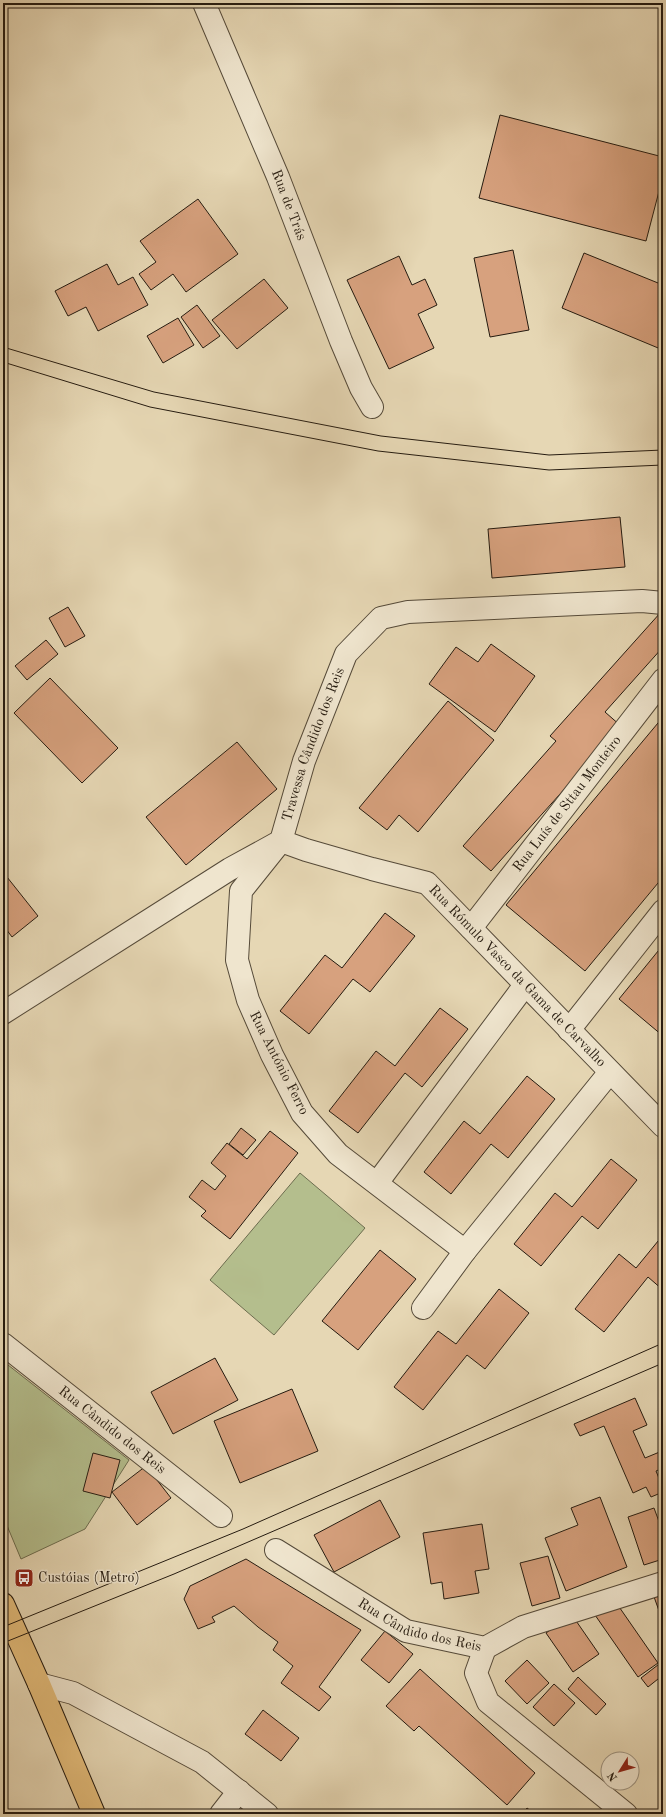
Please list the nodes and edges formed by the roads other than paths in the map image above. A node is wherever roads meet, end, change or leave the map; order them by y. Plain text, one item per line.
1 (204, 3) edge
2 (372, 407) dead end
3 (663, 603) edge
4 (663, 680) edge
5 (281, 841) junction
6 (663, 911) edge
7 (471, 928) junction
8 (526, 985) junction
9 (3, 1013) edge
10 (569, 1030) junction
11 (610, 1072) junction
12 (663, 1126) edge
13 (377, 1183) junction
14 (465, 1251) junction
15 (423, 1308) dead end
16 (3, 1344) edge
17 (221, 1516) dead end
18 (276, 1550) dead end
19 (663, 1583) edge
20 (3, 1604) edge
21 (485, 1648) junction
22 (39, 1684) junction
23 (239, 1791) junction
24 (94, 1814) edge
25 (221, 1814) edge
26 (268, 1814) edge
27 (626, 1814) edge

1 - 2 street, Rua de Trás
3 - 5 street, Travessa Cândido dos Reis
4 - 7 street, Rua Luís de Sttau Monteiro
5 - 7 street, Rua Rómulo Vasco da Gama de Carvalho
5 - 9 street
5 - 13 street, Rua António Ferro
6 - 10 street
7 - 8 street, Rua Rómulo Vasco da Gama de Carvalho
8 - 10 street, Rua Rómulo Vasco da Gama de Carvalho
8 - 13 street
10 - 11 street, Rua Rómulo Vasco da Gama de Carvalho
11 - 12 street, Rua Rómulo Vasco da Gama de Carvalho
11 - 14 street
13 - 14 street, Rua António Ferro
14 - 15 street
16 - 17 street, Rua Cândido dos Reis
18 - 21 street, Rua Cândido dos Reis
19 - 21 street, Rua Cândido dos Reis
20 - 22 main road
21 - 27 street
22 - 23 street
22 - 24 main road
23 - 25 street
23 - 26 street

